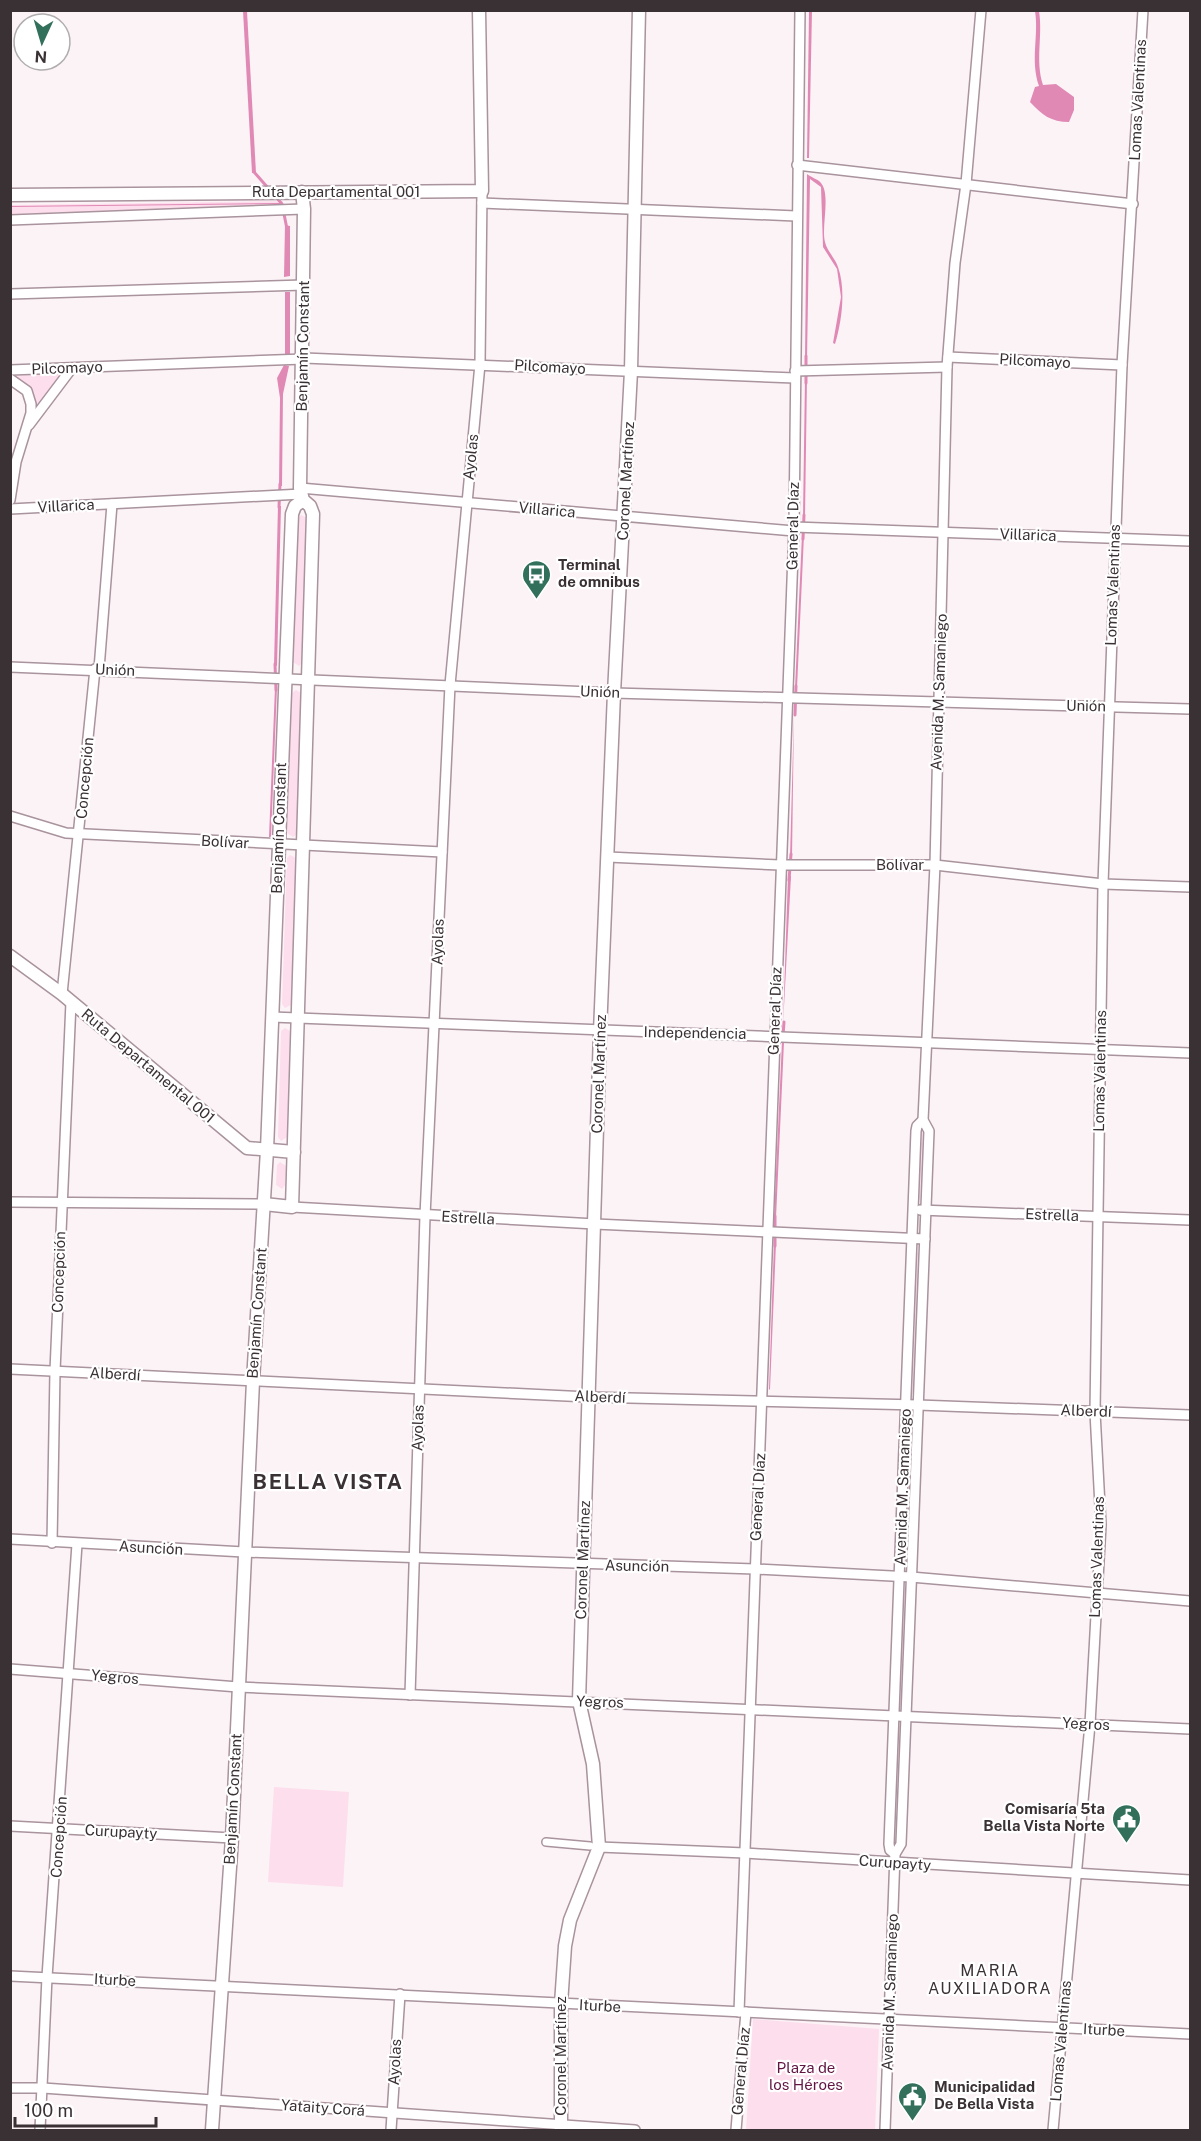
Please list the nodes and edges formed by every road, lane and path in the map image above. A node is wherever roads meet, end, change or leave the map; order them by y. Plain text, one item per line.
1 (479, 10) edge
2 (639, 10) edge
3 (800, 10) edge
4 (981, 10) edge
5 (1143, 10) edge
6 (804, 165) junction
7 (966, 184) junction
8 (302, 192) junction
9 (10, 195) edge
10 (482, 197) junction
11 (1133, 204) junction
12 (304, 209) junction
13 (635, 211) junction
14 (796, 216) junction
15 (10, 220) edge
16 (304, 285) junction
17 (10, 294) edge
18 (948, 357) junction
19 (304, 358) junction
20 (480, 364) junction
21 (1122, 365) junction
22 (72, 368) junction
23 (947, 368) junction
24 (10, 370) edge
25 (631, 371) junction
26 (801, 373) junction
27 (10, 379) edge
28 (26, 429) junction
29 (302, 494) junction
30 (10, 500) edge
31 (467, 502) junction
32 (112, 504) junction
33 (10, 509) edge
34 (624, 516) junction
35 (799, 528) junction
36 (944, 532) junction
37 (1115, 538) junction
38 (1191, 541) edge
39 (10, 667) edge
40 (97, 669) junction
41 (279, 677) junction
42 (308, 679) junction
43 (450, 685) junction
44 (614, 693) junction
45 (793, 698) junction
46 (938, 703) junction
47 (1109, 706) junction
48 (1191, 709) edge
49 (10, 816) edge
50 (80, 834) junction
51 (279, 845) junction
52 (303, 846) junction
53 (442, 852) junction
54 (608, 857) junction
55 (787, 865) junction
56 (935, 865) junction
57 (1103, 884) junction
58 (1191, 887) edge
59 (10, 956) edge
60 (67, 998) junction
61 (272, 1017) junction
62 (298, 1018) junction
63 (435, 1022) junction
64 (600, 1032) junction
65 (780, 1035) junction
66 (927, 1041) junction
67 (1100, 1049) junction
68 (1191, 1053) edge
69 (923, 1120) junction
70 (267, 1150) junction
71 (294, 1152) junction
72 (10, 1202) edge
73 (62, 1203) junction
74 (264, 1204) junction
75 (292, 1207) junction
76 (913, 1210) junction
77 (926, 1211) junction
78 (425, 1216) junction
79 (1098, 1217) junction
80 (1191, 1220) edge
81 (595, 1224) junction
82 (773, 1230) junction
83 (912, 1238) junction
84 (925, 1239) junction
85 (10, 1369) edge
86 (55, 1371) junction
87 (253, 1381) junction
88 (420, 1389) junction
89 (588, 1397) junction
90 (762, 1401) junction
91 (906, 1405) junction
92 (918, 1405) junction
93 (1095, 1412) junction
94 (1191, 1415) edge
95 (10, 1539) edge
96 (52, 1543) junction
97 (77, 1544) junction
98 (244, 1552) junction
99 (414, 1557) junction
100 (583, 1564) junction
101 (755, 1569) junction
102 (899, 1576) junction
103 (911, 1577) junction
104 (1097, 1593) junction
105 (1191, 1601) edge
106 (10, 1670) edge
107 (70, 1673) junction
108 (238, 1687) junction
109 (410, 1695) junction
110 (579, 1701) junction
111 (750, 1708) junction
112 (894, 1715) junction
113 (906, 1715) junction
114 (1090, 1724) junction
115 (1191, 1729) edge
116 (10, 1826) edge
117 (60, 1829) junction
118 (232, 1838) junction
119 (546, 1842) dead end
120 (594, 1847) junction
121 (745, 1853) junction
122 (895, 1858) junction
123 (1076, 1875) junction
124 (1191, 1880) edge
125 (10, 1976) edge
126 (48, 1977) junction
127 (222, 1985) junction
128 (400, 1994) junction
129 (561, 2004) junction
130 (743, 2012) junction
131 (889, 2019) junction
132 (1062, 2028) junction
133 (1191, 2034) edge
134 (10, 2088) edge
135 (44, 2088) junction
136 (212, 2100) junction
137 (392, 2112) junction
138 (561, 2128) edge
139 (40, 2130) edge
140 (212, 2130) edge
141 (391, 2130) edge
142 (635, 2130) edge
143 (736, 2130) edge
144 (885, 2130) edge
145 (1053, 2130) edge

1 - 10 street
2 - 13 street, Coronel Martínez
3 - 6 street, General Díaz
4 - 7 street, Avenida M. Samaniego
5 - 11 street, Lomas Valentinas
6 - 7 street
6 - 14 street, General Díaz
7 - 11 street
7 - 18 street, Avenida M. Samaniego
8 - 9 street, Ruta Departamental 001
8 - 10 street, Ruta Departamental 001
8 - 12 street, Benjamín Constant
10 - 13 street
10 - 20 street, Ayolas
11 - 21 street, Lomas Valentinas
12 - 15 street
12 - 16 street, Benjamín Constant
13 - 14 street
13 - 25 street, Coronel Martínez
14 - 26 street, General Díaz
16 - 17 street
16 - 19 street, Benjamín Constant
18 - 21 street, Pilcomayo
18 - 23 street, Avenida M. Samaniego
19 - 20 street, Pilcomayo
19 - 22 street, Pilcomayo
19 - 29 street, Benjamín Constant
20 - 25 street, Pilcomayo
20 - 31 street, Ayolas
21 - 37 street, Lomas Valentinas
22 - 24 street, Pilcomayo
22 - 28 street
23 - 26 street, Pilcomayo
23 - 36 street, Avenida M. Samaniego
25 - 26 street, Pilcomayo
25 - 34 street, Coronel Martínez
26 - 35 street, General Díaz
27 - 28 street
28 - 30 street
29 - 31 street, Villarica
29 - 32 street, Villarica
29 - 41 street, Benjamín Constant
29 - 42 street, Benjamín Constant
31 - 34 street, Villarica
31 - 43 street, Ayolas
32 - 33 street, Villarica
32 - 40 street, Concepción
34 - 35 street, Villarica
34 - 44 street, Coronel Martínez
35 - 36 street, Villarica
35 - 45 street, General Díaz
36 - 37 street, Villarica
36 - 46 street, Avenida M. Samaniego
37 - 38 street, Villarica
37 - 47 street, Lomas Valentinas
39 - 40 street, Unión
40 - 41 street, Unión
40 - 50 street, Concepción
41 - 42 street, Unión
41 - 51 street, Benjamín Constant
42 - 43 street, Unión
42 - 52 street, Benjamín Constant
43 - 44 street, Unión
43 - 53 street, Ayolas
44 - 45 street, Unión
44 - 54 street, Coronel Martínez
45 - 46 street, Unión
45 - 55 street, General Díaz
46 - 47 street, Unión
46 - 56 street, Avenida M. Samaniego
47 - 48 street, Unión
47 - 57 street, Lomas Valentinas
49 - 50 street, Bolívar
50 - 51 street, Bolívar
50 - 60 street, Concepción
51 - 52 street, Bolívar
51 - 61 street, Benjamín Constant
52 - 53 street, Bolívar
52 - 62 street, Benjamín Constant
53 - 63 street, Ayolas
54 - 55 street, Bolívar
54 - 64 street, Coronel Martínez
55 - 56 street, Bolívar
55 - 65 street, General Díaz
56 - 57 street, Bolívar
56 - 66 street, Avenida M. Samaniego
57 - 58 street, Bolívar
57 - 67 street, Lomas Valentinas
59 - 60 street, Ruta Departamental 001
60 - 70 street, Ruta Departamental 001
60 - 73 street, Concepción
61 - 62 street, Independencia
61 - 70 street, Benjamín Constant
62 - 63 street, Independencia
62 - 71 street, Benjamín Constant
63 - 64 street, Independencia
63 - 78 street, Ayolas
64 - 65 street, Independencia
64 - 81 street, Coronel Martínez
65 - 66 street, Independencia
65 - 82 street, General Díaz
66 - 67 street, Independencia
66 - 69 street, Avenida M. Samaniego
67 - 68 street, Independencia
67 - 79 street, Lomas Valentinas
69 - 76 street, Avenida M. Samaniego
69 - 77 street, Avenida M. Samaniego
70 - 71 street, Ruta Departamental 001
70 - 74 street, Benjamín Constant
71 - 75 street, Benjamín Constant
72 - 73 street, Estrella
73 - 74 street, Estrella
73 - 86 street, Concepción
74 - 75 street, Estrella
74 - 87 street, Benjamín Constant
75 - 78 street, Estrella
76 - 77 street, Estrella
76 - 83 street, Avenida M. Samaniego
77 - 79 street, Estrella
77 - 84 street, Avenida M. Samaniego
78 - 81 street, Estrella
78 - 88 street, Ayolas
79 - 80 street, Estrella
79 - 93 street, Lomas Valentinas
81 - 82 street, Estrella
81 - 89 street, Coronel Martínez
82 - 83 street, Estrella
82 - 90 street, General Díaz
83 - 84 street, Estrella
83 - 91 street, Avenida M. Samaniego
84 - 92 street, Avenida M. Samaniego
85 - 86 street, Alberdí
86 - 87 street, Alberdí
86 - 96 street, Concepción
87 - 88 street, Alberdí
87 - 98 street, Benjamín Constant
88 - 89 street, Alberdí
88 - 99 street, Ayolas
89 - 90 street, Alberdí
89 - 100 street, Coronel Martínez
90 - 91 street, Alberdí
90 - 101 street, General Díaz
91 - 92 street, Alberdí
91 - 102 street, Avenida M. Samaniego
92 - 93 street, Alberdí
92 - 103 street, Avenida M. Samaniego
93 - 94 street, Alberdí
93 - 104 street, Lomas Valentinas
95 - 96 street, Asunción
96 - 97 street, Asunción
97 - 98 street, Asunción
97 - 107 street, Concepción
98 - 99 street, Asunción
98 - 108 street, Benjamín Constant
99 - 100 street, Asunción
99 - 109 street, Ayolas
100 - 101 street, Asunción
100 - 110 street, Coronel Martínez
101 - 102 street, Asunción
101 - 111 street, General Díaz
102 - 103 street, Asunción
102 - 112 street, Avenida M. Samaniego
103 - 104 street, Asunción
103 - 113 street, Avenida M. Samaniego
104 - 105 street, Asunción
104 - 114 street, Lomas Valentinas
106 - 107 street, Yegros
107 - 108 street, Yegros
107 - 117 street, Concepción
108 - 109 street, Yegros
108 - 118 street, Benjamín Constant
109 - 110 street, Yegros
110 - 111 street, Yegros
110 - 120 street, Coronel Martínez
111 - 112 street, Yegros
111 - 121 street, General Díaz
112 - 113 street, Yegros
112 - 122 street, Avenida M. Samaniego
113 - 114 street, Yegros
113 - 122 street, Avenida M. Samaniego
114 - 115 street, Yegros
114 - 123 street, Lomas Valentinas
116 - 117 street, Curupayty
117 - 118 street, Curupayty
117 - 126 street, Concepción
118 - 127 street, Benjamín Constant
119 - 120 street
120 - 121 street, Curupayty
120 - 129 street, Coronel Martínez
121 - 122 street, Curupayty
121 - 130 street, General Díaz
122 - 123 street, Curupayty
122 - 131 street, Avenida M. Samaniego
123 - 124 street, Curupayty
123 - 132 street, Lomas Valentinas
125 - 126 street, Iturbe
126 - 127 street, Iturbe
126 - 135 street, Concepción
127 - 128 street, Iturbe
127 - 136 street, Benjamín Constant
128 - 129 street, Iturbe
128 - 137 street, Ayolas
129 - 130 street, Iturbe
129 - 138 street, Coronel Martínez
130 - 131 street, Iturbe
130 - 143 street, General Díaz
131 - 132 street, Iturbe
131 - 144 street, Avenida M. Samaniego
132 - 133 street, Iturbe
132 - 145 street, Lomas Valentinas
134 - 135 street, Yataity Corá
135 - 136 street, Yataity Corá
135 - 139 street, Concepción
136 - 137 street, Yataity Corá
136 - 140 street, Benjamín Constant
137 - 138 street, Yataity Corá
137 - 141 street, Ayolas
138 - 142 street, Yataity Corá

